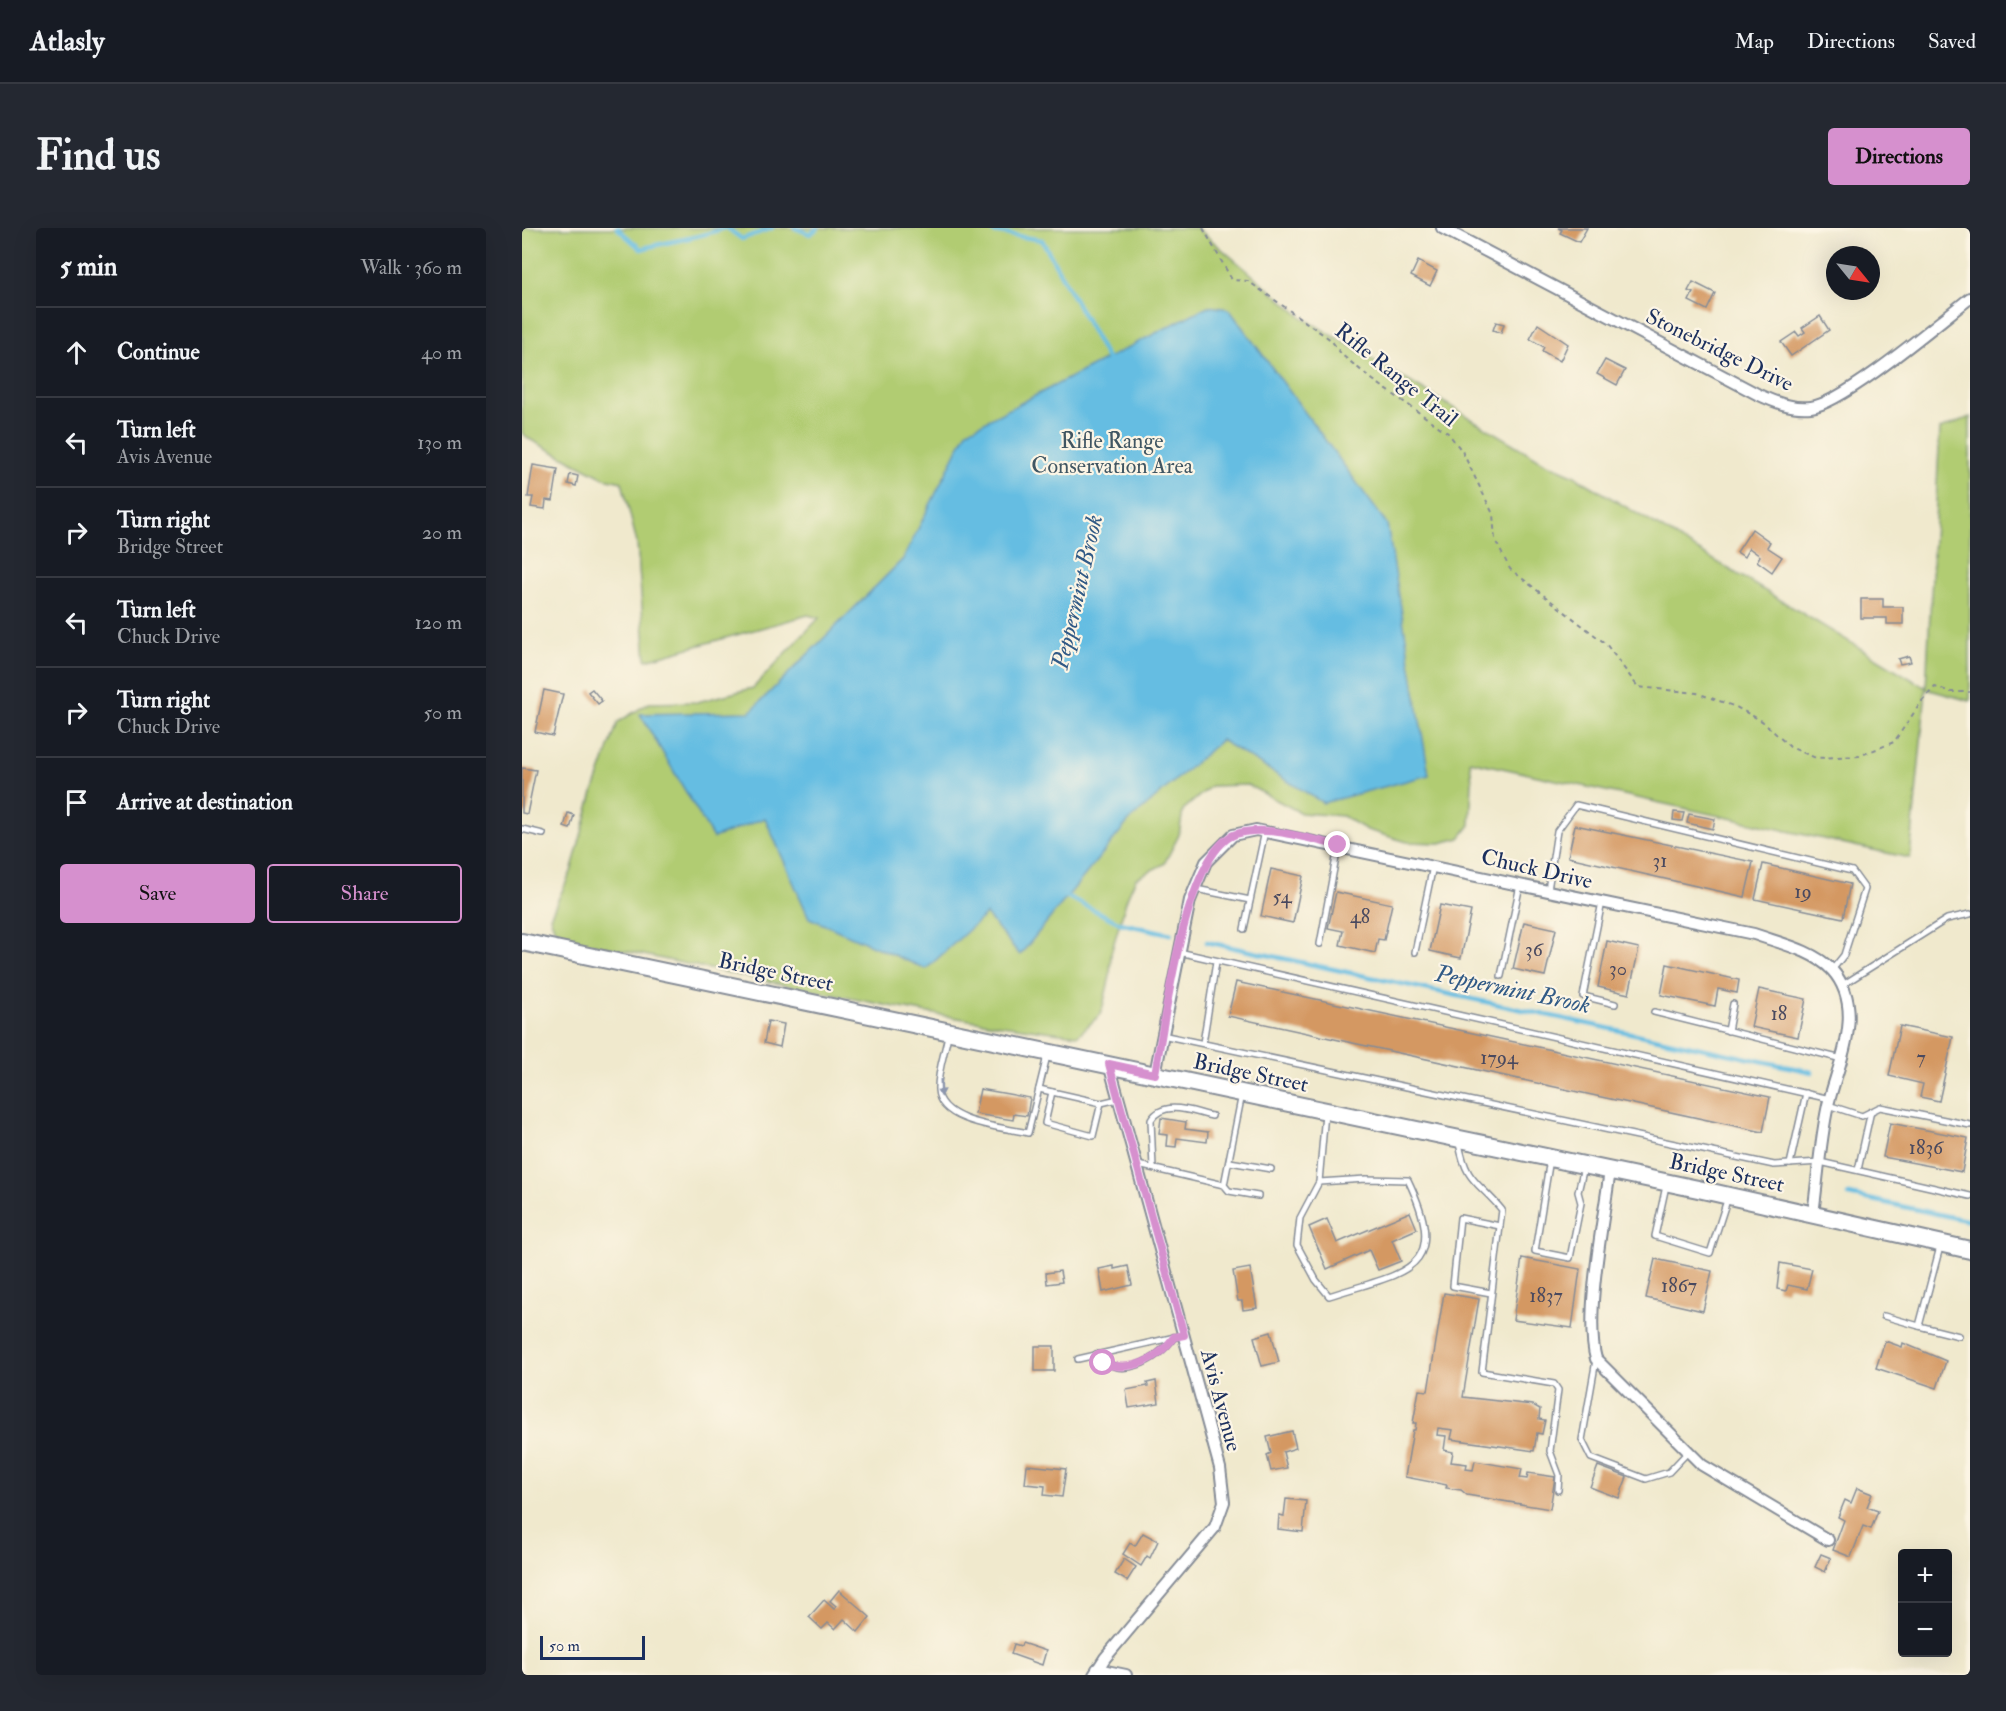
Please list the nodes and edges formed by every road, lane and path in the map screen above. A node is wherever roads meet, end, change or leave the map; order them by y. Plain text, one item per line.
1 (1203, 228) edge
2 (1442, 228) edge
3 (1970, 298) edge
4 (1970, 692) edge
5 (522, 829) edge
6 (1265, 831) junction
7 (543, 834) dead end
8 (1338, 845) junction
9 (1433, 865) junction
10 (1520, 884) junction
11 (1195, 889) junction
12 (1548, 890) junction
13 (1250, 900) junction
14 (1602, 902) junction
15 (1970, 914) edge
16 (1244, 929) dead end
17 (522, 942) edge
18 (1320, 944) dead end
19 (1179, 952) junction
20 (1415, 952) dead end
21 (1216, 962) junction
22 (1832, 970) junction
23 (1501, 976) dead end
24 (1841, 986) junction
25 (1615, 1004) dead end
26 (1733, 1004) dead end
27 (1654, 1012) dead end
28 (949, 1030) junction
29 (1728, 1031) junction
30 (1162, 1035) junction
31 (1203, 1043) junction
32 (1048, 1052) junction
33 (1842, 1059) junction
34 (1109, 1064) junction
35 (1155, 1074) junction
36 (1039, 1089) junction
37 (1052, 1092) junction
38 (1243, 1093) junction
39 (1806, 1093) junction
40 (1118, 1099) junction
41 (1829, 1102) junction
42 (1101, 1103) junction
43 (1325, 1110) junction
44 (1871, 1111) junction
45 (1212, 1116) dead end
46 (1970, 1125) edge
47 (1458, 1138) junction
48 (1550, 1158) junction
49 (1230, 1162) junction
50 (1820, 1162) junction
51 (1790, 1164) junction
52 (1137, 1165) junction
53 (1584, 1165) junction
54 (1153, 1168) junction
55 (1271, 1169) dead end
56 (1610, 1170) junction
57 (1858, 1170) junction
58 (1319, 1182) junction
59 (1666, 1182) junction
60 (1224, 1185) junction
61 (1258, 1196) dead end
62 (1729, 1196) junction
63 (1970, 1196) edge
64 (1813, 1214) junction
65 (1500, 1226) junction
66 (1941, 1242) junction
67 (1970, 1250) edge
68 (1491, 1293) junction
69 (1884, 1316) dead end
70 (1919, 1326) junction
71 (1179, 1336) junction
72 (1959, 1336) dead end
73 (1096, 1354) junction
74 (1078, 1359) dead end
75 (1596, 1359) junction
76 (1687, 1452) junction
77 (1558, 1490) dead end
78 (1828, 1540) dead end
79 (1096, 1672) edge
80 (1126, 1675) edge

1 - 4 path, Rifle Range Trail
2 - 3 street, Stonebridge Drive
5 - 7 lane
6 - 8 street, Chuck Drive
6 - 11 street, Chuck Drive
6 - 13 lane
8 - 9 street, Chuck Drive
8 - 18 lane
9 - 10 street, Chuck Drive
9 - 20 lane
10 - 12 street, Chuck Drive
10 - 23 lane
11 - 13 lane
11 - 19 street, Chuck Drive
12 - 14 street, Chuck Drive
12 - 22 lane
13 - 16 lane
14 - 22 street, Chuck Drive
14 - 25 lane
15 - 24 lane
17 - 28 main road, Bridge Street
19 - 21 lane
19 - 30 street, Chuck Drive
21 - 31 lane
21 - 39 lane
22 - 24 street, Chuck Drive
24 - 33 street, Chuck Drive
26 - 29 lane
27 - 29 lane
28 - 32 main road, Bridge Street
28 -> 36 lane
29 - 33 lane
30 - 31 lane
30 - 35 street, Chuck Drive
31 - 51 lane
32 - 34 main road, Bridge Street
32 - 36 lane
33 - 41 street, Chuck Drive
34 - 35 main road, Bridge Street
34 - 40 street, Avis Avenue
35 - 38 main road, Bridge Street
36 - 37 lane
37 - 42 lane
37 - 42 lane
38 - 43 main road, Bridge Street
38 - 49 lane
39 - 41 lane
39 - 51 lane
40 - 42 lane
40 - 52 street, Avis Avenue
41 - 44 lane
41 - 50 street, Chuck Drive
43 - 47 main road, Bridge Street
43 - 58 lane
44 - 46 lane
44 - 57 lane
45 - 54 lane
47 - 48 main road, Bridge Street
47 - 65 lane
48 - 53 main road, Bridge Street
48 - 53 lane
49 - 55 lane
49 - 60 lane
50 - 51 lane
50 - 57 lane
50 - 64 street, Chuck Drive
52 - 54 lane
52 - 71 street, Avis Avenue
53 - 56 main road, Bridge Street
54 - 60 lane
56 - 59 main road, Bridge Street
56 - 75 street
57 - 63 lane
58 - 58 lane
59 - 62 main road, Bridge Street
59 - 62 lane
60 - 61 lane
62 - 64 main road, Bridge Street
64 - 66 main road, Bridge Street
65 - 68 lane
65 - 68 lane
66 - 67 main road, Bridge Street
66 - 70 lane
68 - 77 lane
69 - 70 lane
70 - 72 lane
71 - 73 lane
71 - 73 lane
71 - 79 street, Avis Avenue
73 - 74 lane
75 - 76 street
75 - 76 lane
76 - 78 street
79 - 80 street

